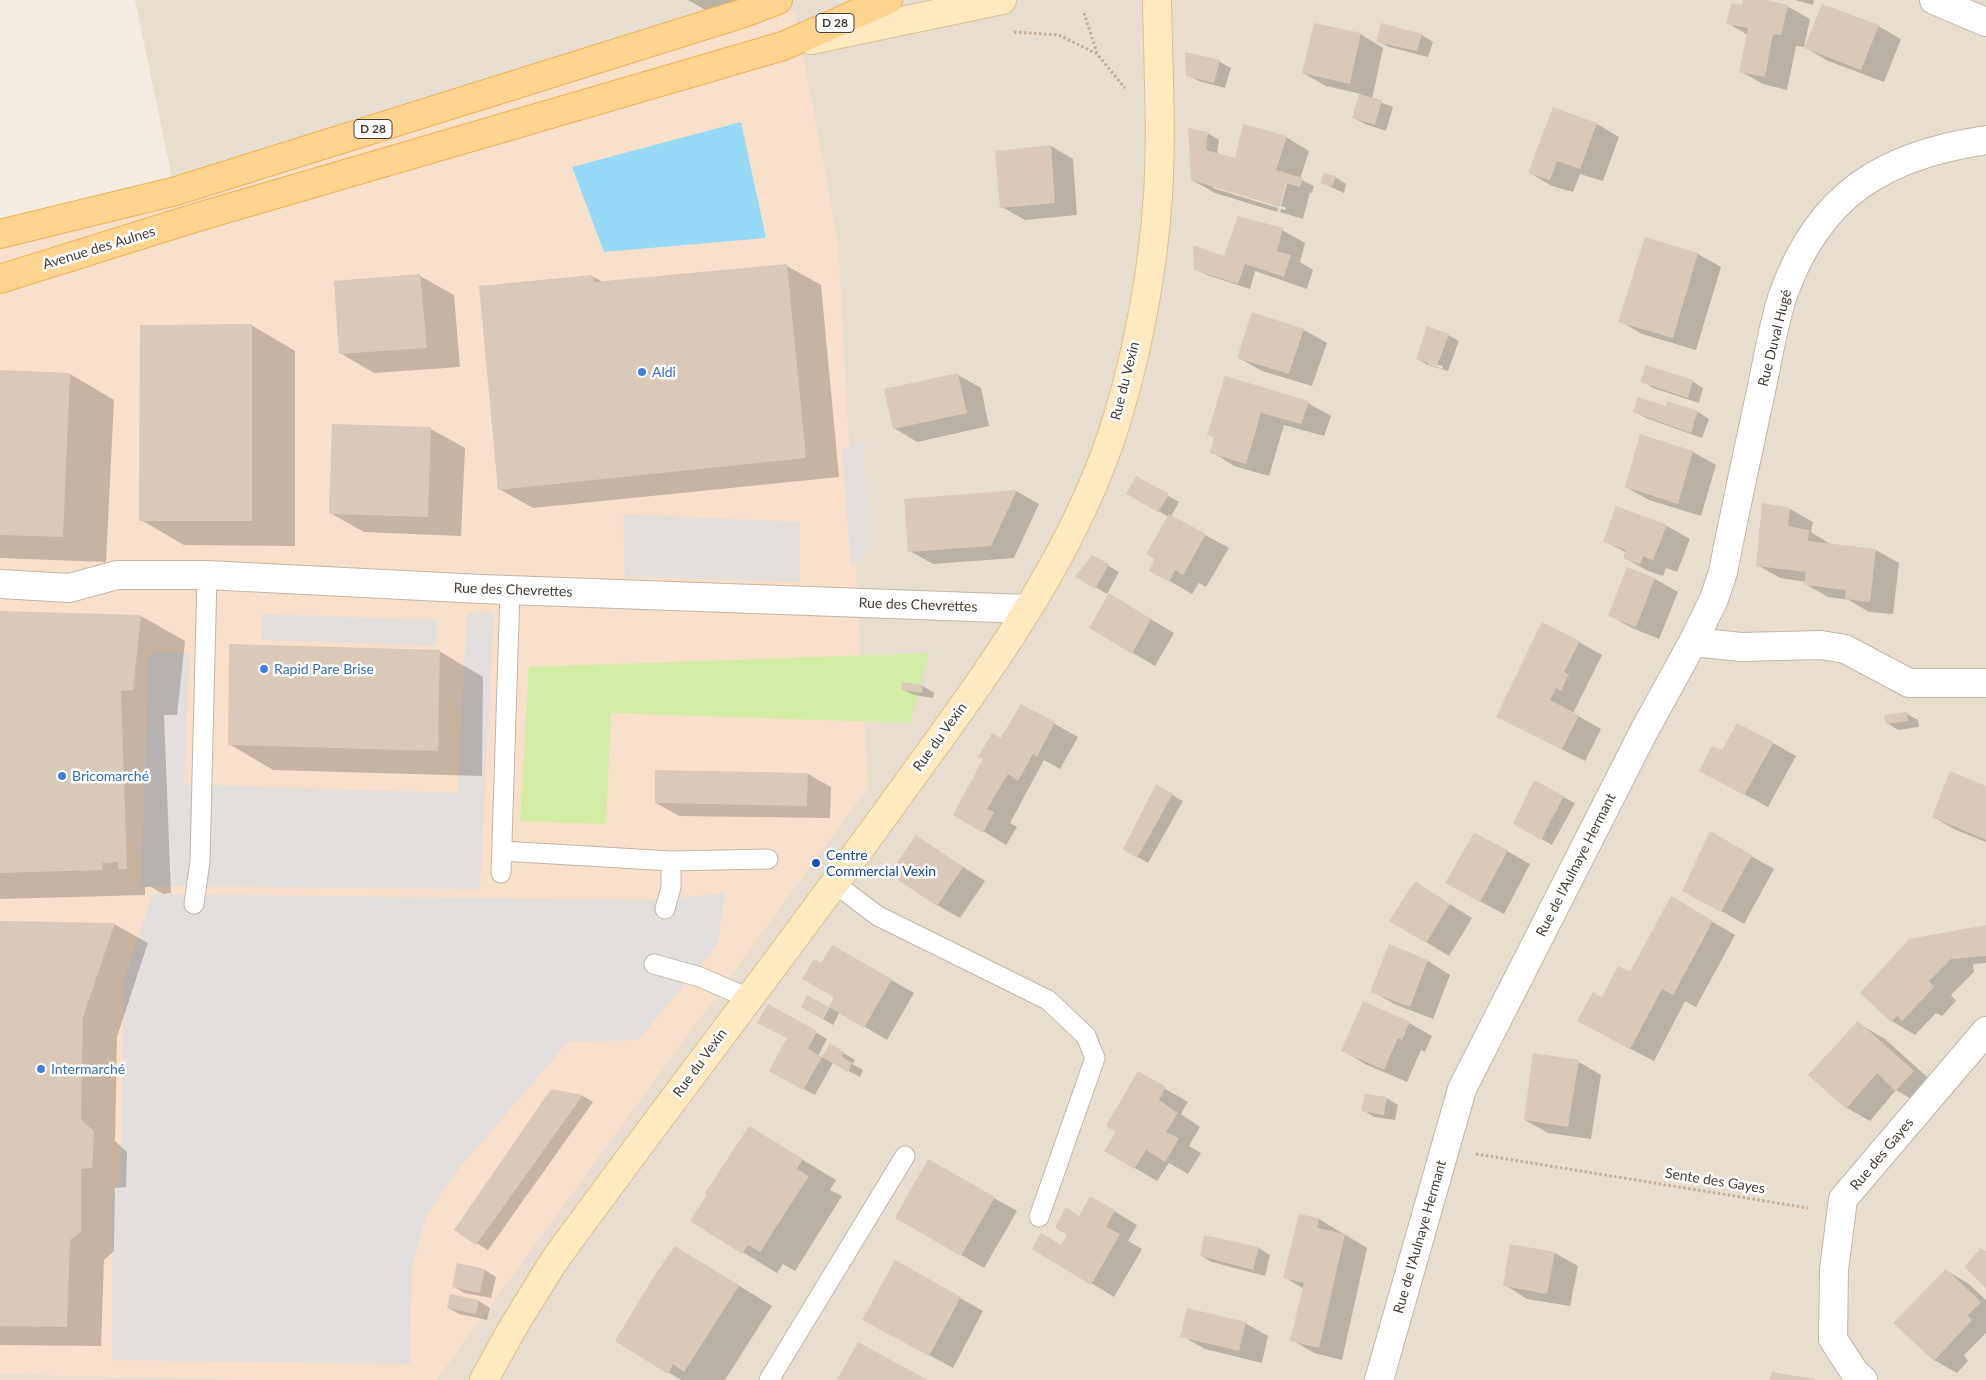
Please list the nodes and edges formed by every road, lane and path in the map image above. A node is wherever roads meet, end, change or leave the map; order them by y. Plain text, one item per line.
1 (778, 0) edge
2 (888, 0) edge
3 (1002, 0) edge
4 (1157, 0) edge
5 (1934, 0) edge
6 (1084, 13) dead end
7 (1986, 22) edge
8 (1004, 31) dead end
9 (783, 46) junction
10 (1097, 54) junction
11 (1128, 92) dead end
12 (1986, 140) edge
13 (0, 234) edge
14 (0, 279) edge
15 (207, 575) junction
16 (0, 584) edge
17 (510, 590) junction
18 (1027, 609) junction
19 (1693, 642) junction
20 (1986, 684) edge
21 (502, 851) junction
22 (768, 859) dead end
23 (671, 861) junction
24 (501, 873) dead end
25 (834, 883) junction
26 (194, 904) dead end
27 (665, 908) dead end
28 (654, 964) dead end
29 (748, 998) junction
30 (1986, 1031) edge
31 (1446, 1149) junction
32 (904, 1156) dead end
33 (1039, 1217) dead end
34 (1807, 1217) dead end
35 (484, 1380) edge
36 (768, 1380) edge
37 (1378, 1380) edge
38 (1863, 1380) edge

1 - 13 main road, D 28
2 - 9 main road, D 28
3 - 9 main road
4 - 18 main road, Rue du Vexin
5 - 7 street
6 - 10 path
8 - 10 path
9 - 14 main road, Avenue des Aulnes / D 28
10 - 11 path
12 - 19 street, Rue Duval Hugé
15 - 16 street, Rue des Chevrettes
15 - 17 street, Rue des Chevrettes
15 - 26 lane
17 - 18 street, Rue des Chevrettes
17 - 21 lane
18 - 25 main road, Rue du Vexin
19 - 20 street
19 - 31 street, Rue de l'Aulnaye Hermant
21 - 23 lane
21 - 24 lane
22 - 23 lane
23 - 27 lane
25 - 29 main road, Rue du Vexin
25 - 33 lane
28 - 29 lane
29 - 35 main road, Rue du Vexin
30 - 38 street, Rue des Gayes
31 - 34 path, Sente des Gayes
31 - 37 street, Rue de l'Aulnaye Hermant
32 - 36 lane

